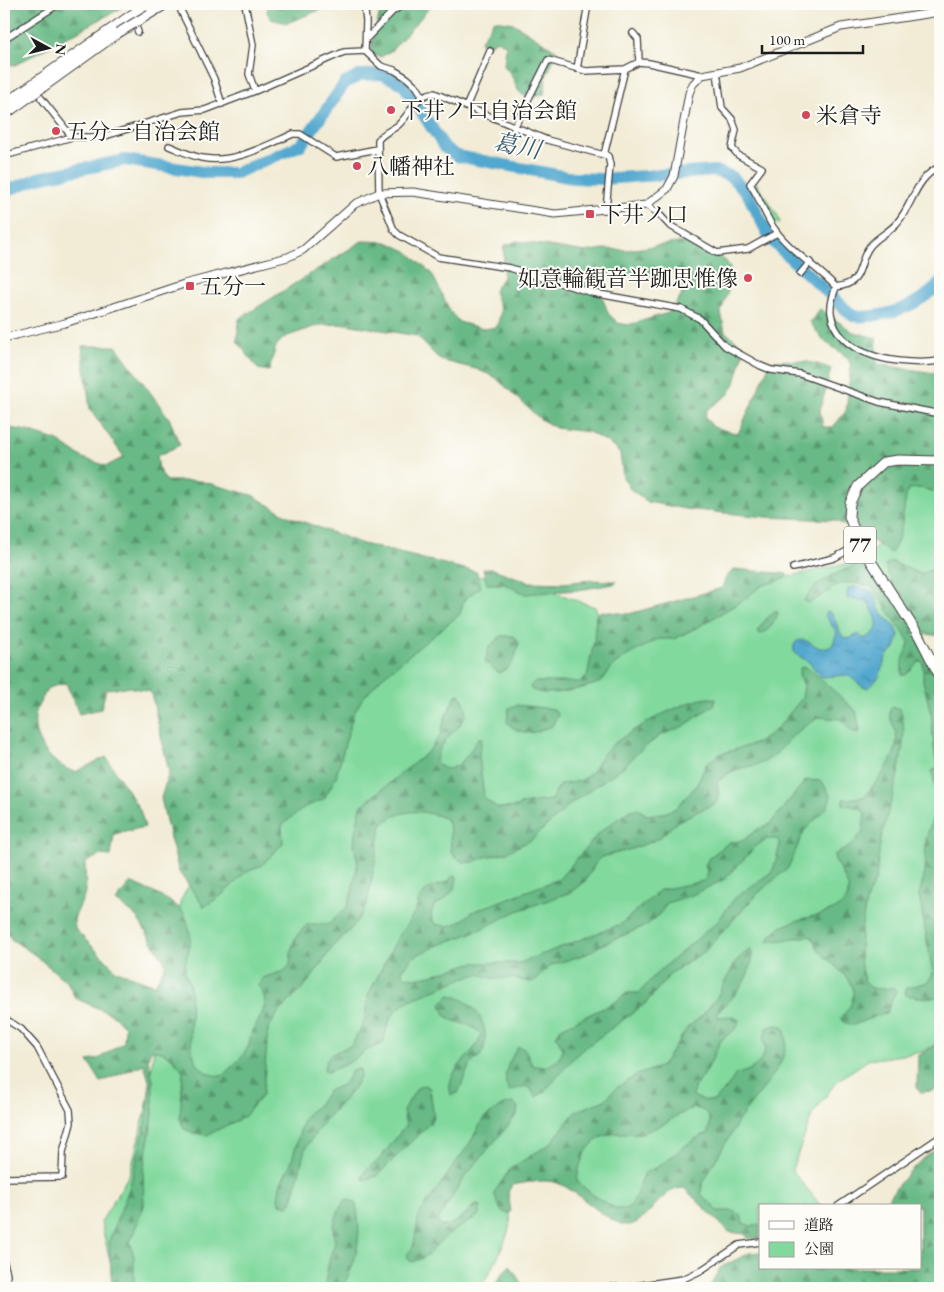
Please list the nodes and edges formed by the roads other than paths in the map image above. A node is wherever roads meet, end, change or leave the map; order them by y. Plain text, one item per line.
1 (59, 4) edge
2 (147, 4) edge
3 (158, 4) edge
4 (166, 4) edge
5 (183, 4) edge
6 (245, 4) edge
7 (364, 4) edge
8 (404, 4) edge
9 (588, 4) edge
10 (940, 12) edge
11 (138, 32) dead end
12 (633, 33) dead end
13 (4, 39) edge
14 (366, 39) junction
15 (490, 51) dead end
16 (365, 52) junction
17 (639, 62) junction
18 (578, 69) junction
19 (625, 69) junction
20 (717, 72) junction
21 (702, 75) junction
22 (255, 92) junction
23 (422, 97) junction
24 (41, 98) dead end
25 (4, 104) edge
26 (222, 104) junction
27 (466, 107) junction
28 (4, 115) edge
29 (514, 128) junction
30 (72, 137) junction
31 (168, 146) dead end
32 (378, 149) junction
33 (604, 155) junction
34 (5, 157) edge
35 (940, 167) edge
36 (379, 194) junction
37 (646, 205) junction
38 (606, 210) junction
39 (776, 234) junction
40 (810, 262) junction
41 (800, 274) dead end
42 (835, 289) junction
43 (4, 338) edge
44 (940, 361) edge
45 (940, 414) edge
46 (940, 461) edge
47 (860, 544) junction
48 (793, 568) dead end
49 (940, 678) edge
50 (4, 1018) edge
51 (940, 1137) edge
52 (4, 1178) edge
53 (841, 1204) edge
54 (759, 1242) edge
55 (4, 1263) edge
56 (6, 1288) edge
57 (552, 1288) edge

1 - 13 street
2 - 25 main road
3 - 11 street
4 - 28 main road, bridge
5 - 26 street
6 - 22 street
7 - 14 street
8 - 14 street
9 - 18 street
10 - 20 street
12 - 17 street
14 - 16 street
15 - 27 street
16 - 22 street
16 - 23 street
17 - 19 street
17 - 21 street
18 - 19 street
18 - 29 street
19 - 33 street
20 - 21 street
20 - 39 street
21 - 37 street
22 - 26 street
23 - 27 street
23 - 32 street
24 - 30 street
26 - 30 street
27 - 29 street
29 - 33 street
30 - 34 street
31 - 32 street
32 - 36 street
33 - 38 street
35 - 42 street
36 - 38 street
36 - 43 street
36 - 45 street
37 - 38 street
37 - 39 street
39 - 40 street
40 - 41 street
40 - 42 street
42 - 44 street
46 - 47 main road, 77
47 - 48 street
47 - 49 main road, 77
50 - 52 street
51 - 53 street
54 - 57 street
55 - 56 street

